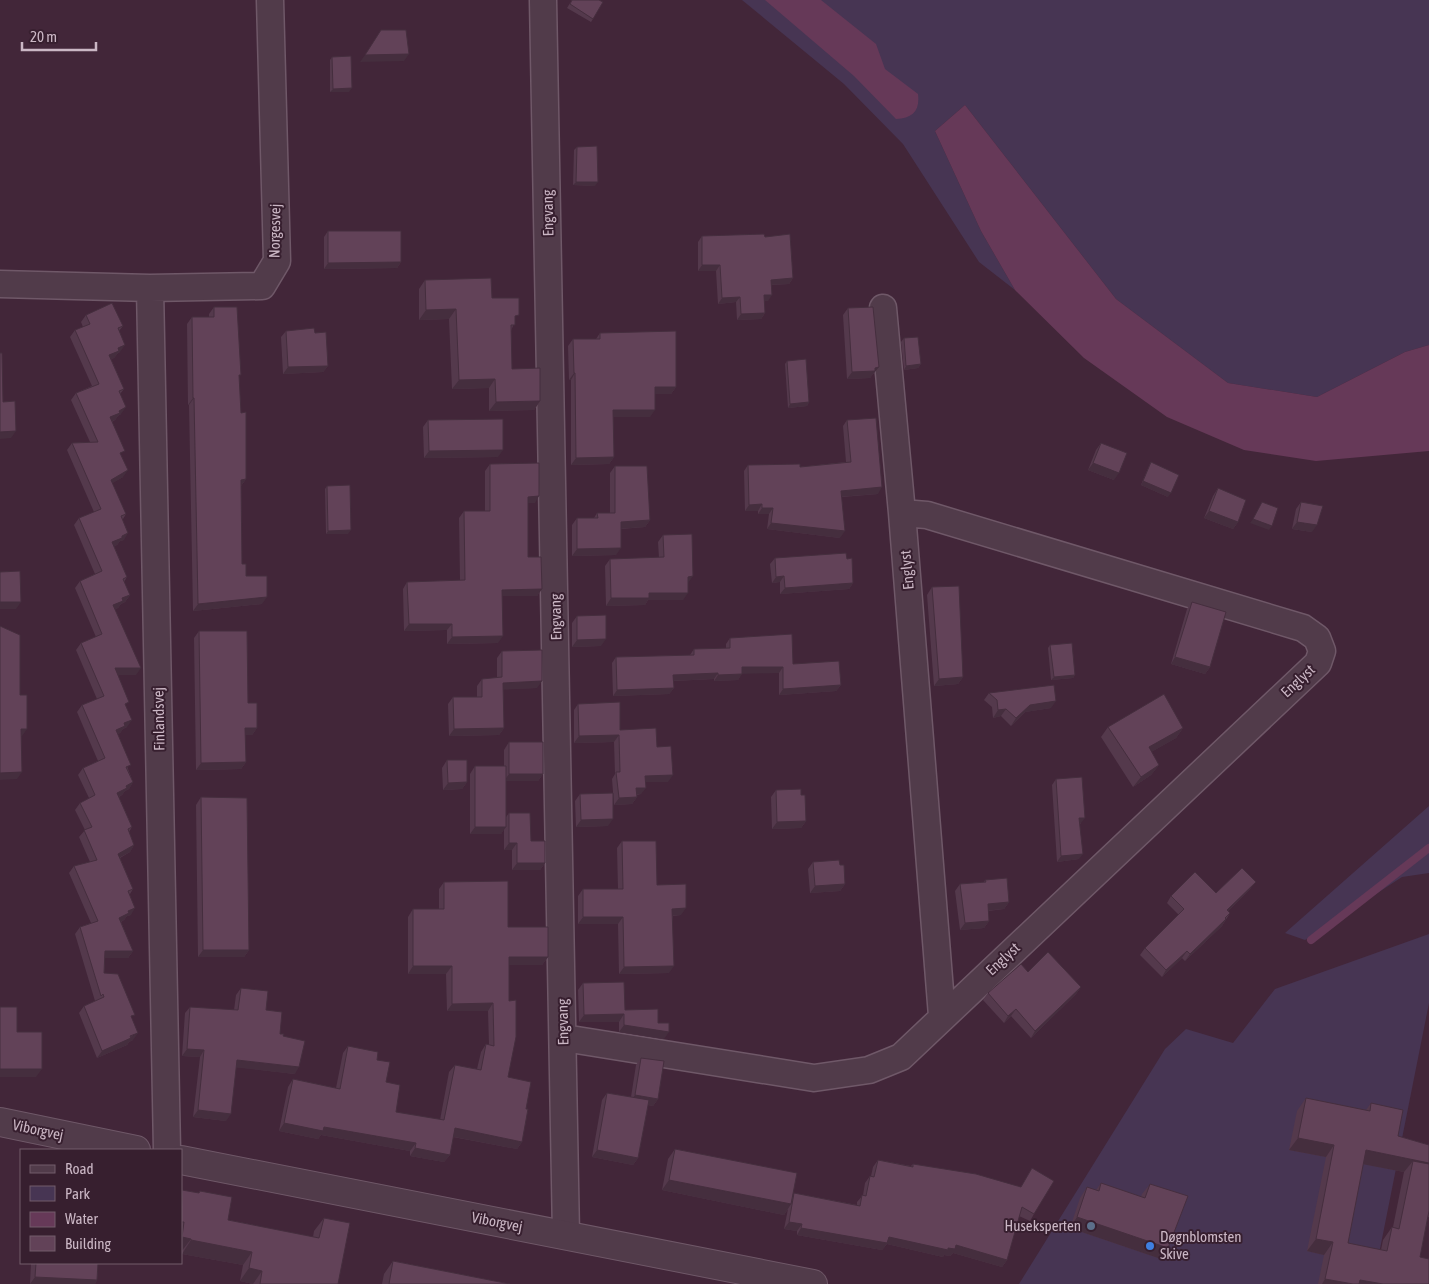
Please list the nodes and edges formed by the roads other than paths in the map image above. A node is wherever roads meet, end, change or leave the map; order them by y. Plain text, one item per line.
1 (270, 0) edge
2 (543, 0) edge
3 (0, 284) edge
4 (150, 288) junction
5 (883, 308) dead end
6 (902, 513) junction
7 (942, 1016) junction
8 (564, 1038) junction
9 (0, 1122) edge
10 (131, 1149) edge
11 (167, 1149) edge
12 (182, 1160) edge
13 (566, 1235) junction
14 (813, 1284) edge

1 - 4 street, Norgesvej
2 - 8 street, Engvang
3 - 4 street, Norgesvej
4 - 11 street, Finlandsvej
5 - 6 street, Englyst
6 - 7 street, Englyst
6 - 7 street, Englyst
7 - 8 street, Englyst
8 - 13 street, Engvang
9 - 10 street, Viborgvej
12 - 13 street, Viborgvej
13 - 14 street, Viborgvej

